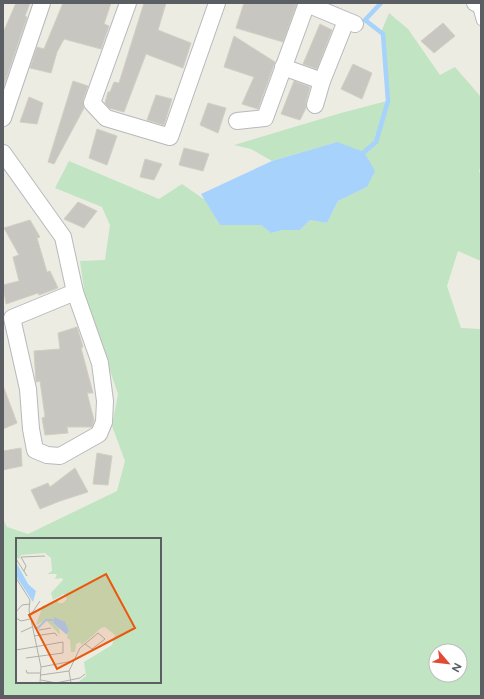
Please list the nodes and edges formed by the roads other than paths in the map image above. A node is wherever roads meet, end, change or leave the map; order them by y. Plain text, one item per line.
1 (42, 3) edge
2 (128, 3) edge
3 (217, 3) edge
4 (475, 3) edge
5 (307, 4) edge
6 (481, 5) edge
7 (481, 21) edge
8 (283, 68) junction
9 (322, 81) junction
10 (315, 106) dead end
11 (3, 118) edge
12 (237, 121) dead end
13 (3, 153) edge
14 (75, 292) junction

1 - 11 street
2 - 3 street
4 - 6 street
4 - 7 lane
5 - 8 street
5 - 9 street
8 - 9 street
8 - 12 street
9 - 10 street
13 - 14 street
14 - 14 street

